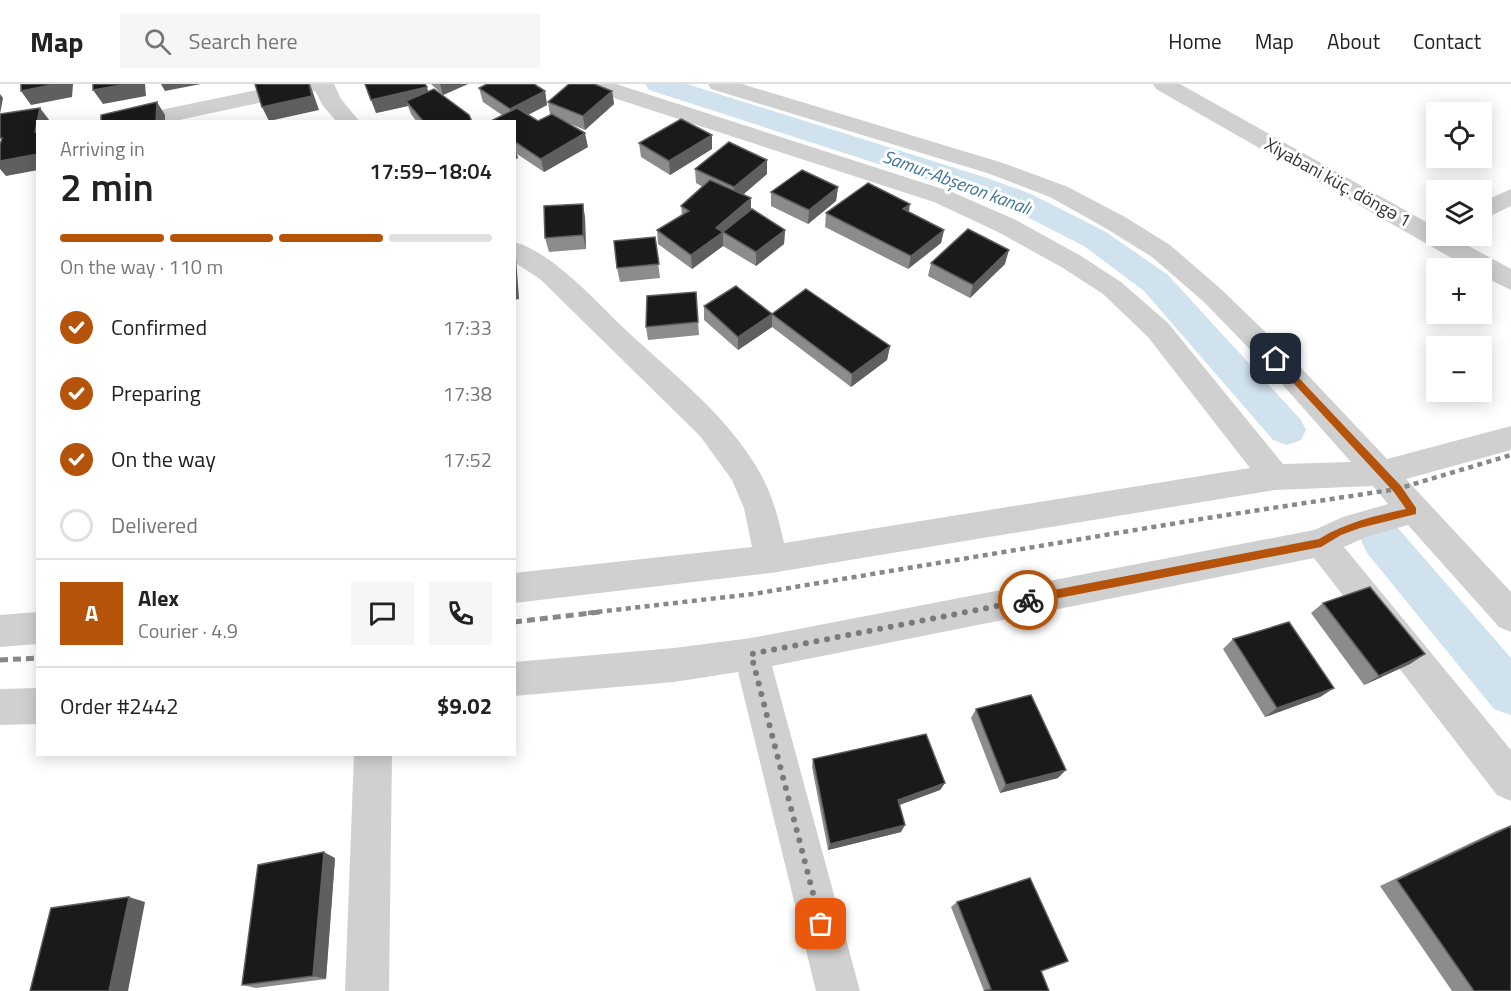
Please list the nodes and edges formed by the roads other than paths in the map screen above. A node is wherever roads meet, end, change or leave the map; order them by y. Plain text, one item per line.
1 (317, 84) edge
2 (323, 84) edge
3 (594, 84) edge
4 (719, 84) edge
5 (1164, 84) edge
6 (146, 120) edge
7 (346, 120) edge
8 (1511, 196) edge
9 (1492, 206) edge
10 (1426, 229) edge
11 (1455, 246) edge
12 (516, 251) edge
13 (1511, 281) edge
14 (1511, 438) edge
15 (1383, 473) junction
16 (1275, 477) junction
17 (1413, 511) junction
18 (1321, 543) junction
19 (771, 559) junction
20 (516, 588) edge
21 (1511, 616) edge
22 (36, 628) edge
23 (0, 631) edge
24 (751, 654) junction
25 (516, 679) edge
26 (36, 706) edge
27 (0, 707) edge
28 (373, 756) edge
29 (1511, 781) edge
30 (367, 991) edge
31 (838, 991) edge

1 - 6 street
2 - 7 street
3 - 16 street
4 - 15 street
5 - 10 street, Xiyabani küç. döngə 1
8 - 9 street
11 - 13 street, Xiyabani küç. döngə 1
12 - 19 street
14 - 15 street
15 - 16 street
15 - 17 street
16 - 19 street
17 - 18 street
17 - 21 street
18 - 24 street
18 - 29 street
19 - 20 street
22 - 23 street
24 - 25 street
24 - 31 street
26 - 27 street
28 - 30 street

